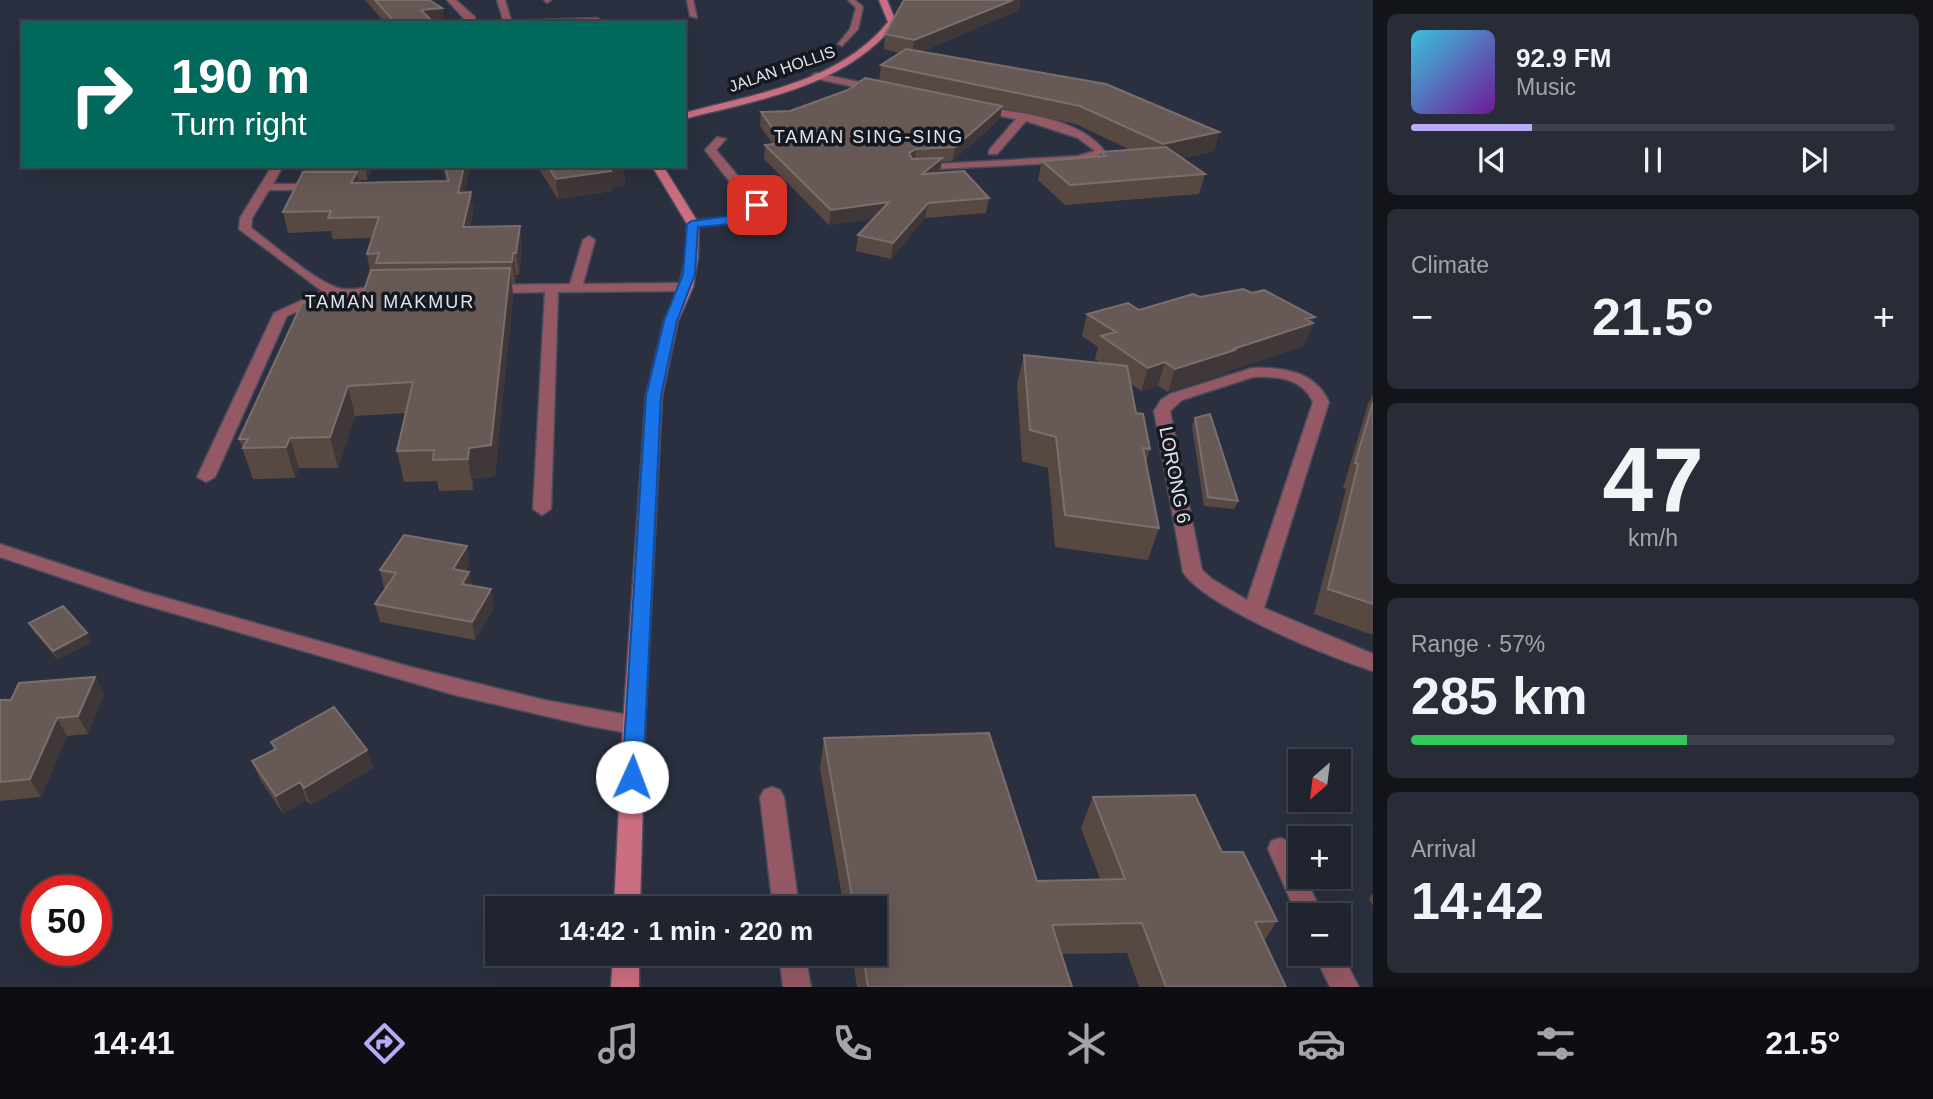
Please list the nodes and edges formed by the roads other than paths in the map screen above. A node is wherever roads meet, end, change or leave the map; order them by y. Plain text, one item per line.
1 (451, 0) edge
2 (501, 0) edge
3 (691, 0) edge
4 (851, 0) edge
5 (883, 0) edge
6 (694, 16) dead end
7 (598, 20) dead end
8 (472, 21) edge
9 (508, 21) edge
10 (568, 21) edge
11 (842, 44) dead end
12 (816, 76) junction
13 (894, 92) edge
14 (971, 107) edge
15 (686, 115) edge
16 (1023, 118) junction
17 (721, 139) dead end
18 (993, 152) dead end
19 (277, 168) edge
20 (658, 168) edge
21 (914, 169) edge
22 (332, 186) edge
23 (265, 187) junction
24 (692, 224) junction
25 (589, 240) dead end
26 (576, 286) junction
27 (552, 287) junction
28 (686, 287) junction
29 (470, 289) edge
30 (402, 291) edge
31 (337, 292) junction
32 (206, 477) dead end
33 (542, 509) dead end
34 (0, 550) edge
35 (1254, 610) junction
36 (1373, 663) edge
37 (634, 724) junction
38 (772, 797) dead end
39 (1280, 849) dead end
40 (627, 896) edge
41 (784, 896) edge
42 (1305, 903) edge
43 (626, 966) edge
44 (794, 966) edge
45 (1334, 966) edge
46 (625, 987) edge
47 (797, 987) edge
48 (1345, 987) edge

1 - 8 street
2 - 9 street
3 - 6 lane
4 - 11 lane
5 - 12 main road, JALAN HOLLIS
7 - 10 lane
12 - 13 street
12 - 15 main road, JALAN HOLLIS
14 - 16 street
16 - 18 street
16 - 21 street
17 - 24 street
19 - 23 street
20 - 24 main road
22 - 23 street
23 - 31 street
24 - 28 main road
25 - 26 street
26 - 27 street
26 - 28 street
27 - 29 street
27 - 33 street
28 - 37 main road
30 - 31 street
31 - 32 street
34 - 37 street
35 - 35 street, LORONG 6
35 - 36 street, LORONG 6
37 - 40 main road
38 - 41 street
39 - 42 street
43 - 46 main road
44 - 47 street
45 - 48 street

